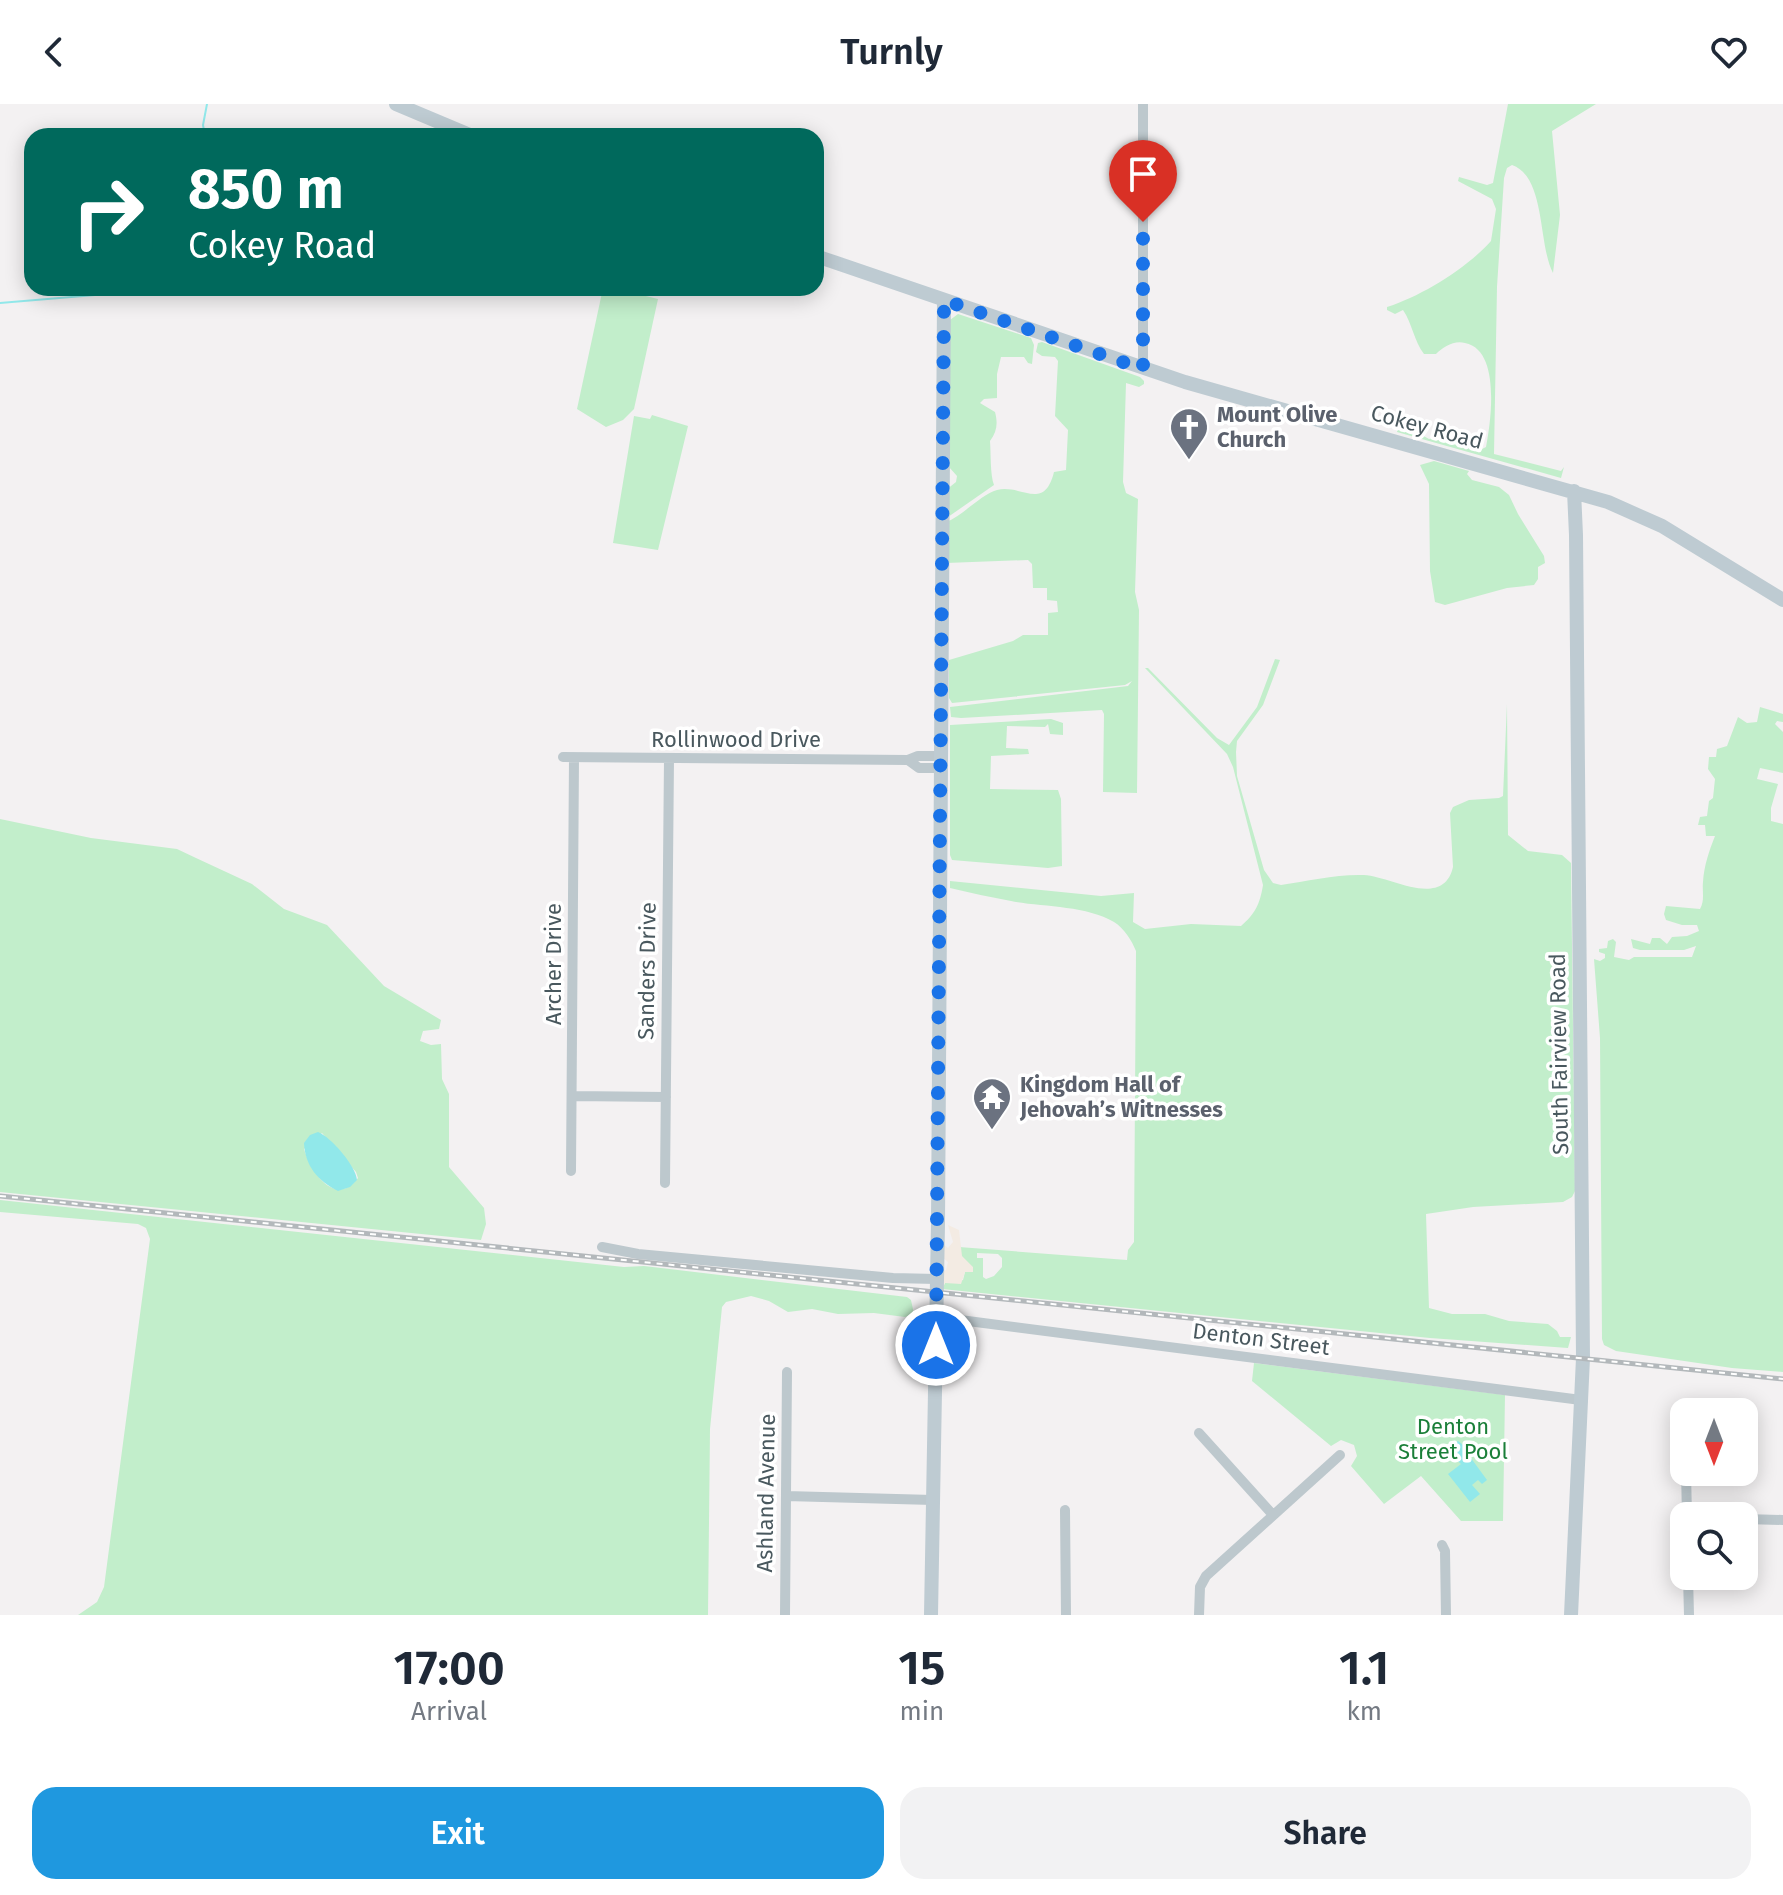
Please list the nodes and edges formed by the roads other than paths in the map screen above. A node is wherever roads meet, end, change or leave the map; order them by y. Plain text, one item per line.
1 (396, 104) edge
2 (1143, 104) edge
3 (453, 128) edge
4 (824, 259) edge
5 (944, 300) junction
6 (1143, 369) junction
7 (1574, 491) junction
8 (1783, 600) edge
9 (569, 758) joint
10 (669, 759) junction
11 (940, 762) junction
12 (572, 1096) junction
13 (666, 1097) junction
14 (571, 1171) dead end
15 (665, 1183) dead end
16 (602, 1247) dead end
17 (936, 1279) junction
18 (937, 1317) junction
19 (787, 1372) dead end
20 (1581, 1400) junction
21 (1199, 1433) dead end
22 (1340, 1455) dead end
23 (786, 1496) junction
24 (933, 1500) junction
25 (1065, 1510) dead end
26 (1273, 1515) junction
27 (1758, 1519) edge
28 (1783, 1520) edge
29 (1442, 1545) dead end
30 (1688, 1590) edge
31 (785, 1615) edge
32 (931, 1615) edge
33 (1066, 1615) edge
34 (1199, 1615) edge
35 (1446, 1615) edge
36 (1571, 1615) edge
37 (1689, 1615) edge

1 - 3 main road
2 - 6 street
4 - 5 main road, Cokey Road
5 - 6 main road, Cokey Road
5 - 11 main road
6 - 7 main road, Cokey Road
7 - 8 main road, Cokey Road
7 - 20 main road, South Fairview Road
9 - 10 street, Rollinwood Drive
9 - 12 street, Archer Drive
10 - 11 street, Rollinwood Drive
10 - 13 street, Sanders Drive
11 - 17 main road
12 - 13 street
12 - 14 street, Archer Drive
13 - 15 street, Sanders Drive
16 - 17 street
17 - 18 main road
18 - 20 street, Denton Street
18 - 24 main road
19 - 23 street, Ashland Avenue
20 - 36 main road, South Fairview Road
21 - 26 street
22 - 26 street
23 - 24 street
23 - 31 street, Ashland Avenue
24 - 32 main road
25 - 33 street
26 - 34 street
27 - 28 street
29 - 35 street
30 - 37 street

